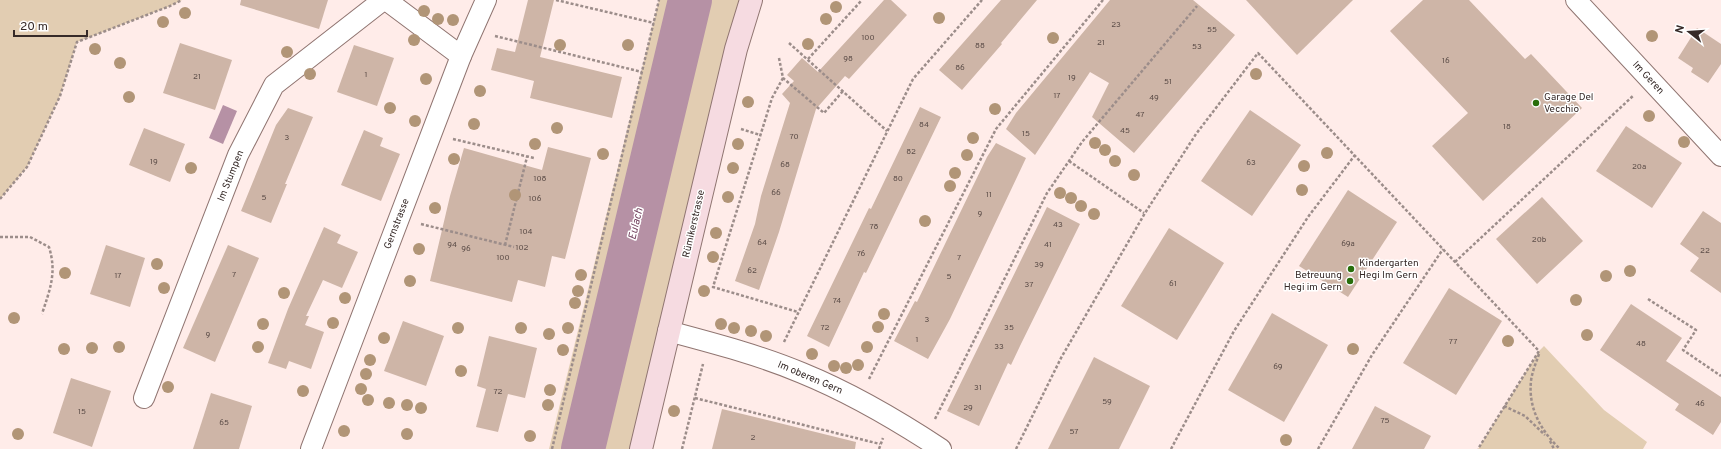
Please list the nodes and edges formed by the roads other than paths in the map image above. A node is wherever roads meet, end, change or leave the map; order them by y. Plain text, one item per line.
1 (384, 0) edge
2 (486, 0) edge
3 (750, 0) edge
4 (1576, 0) edge
5 (461, 56) junction
6 (1718, 146) edge
7 (668, 331) junction
8 (144, 398) dead end
9 (933, 444) edge
10 (311, 449) edge
11 (641, 449) edge

1 - 5 street, Im Stumpen
1 - 8 street, Im Stumpen
2 - 5 street, Gernstrasse
3 - 7 main road, Rümikerstrasse
4 - 6 street, Im Geren
5 - 10 street, Gernstrasse
7 - 9 street, Im oberen Gern
7 - 11 main road, Rümikerstrasse

